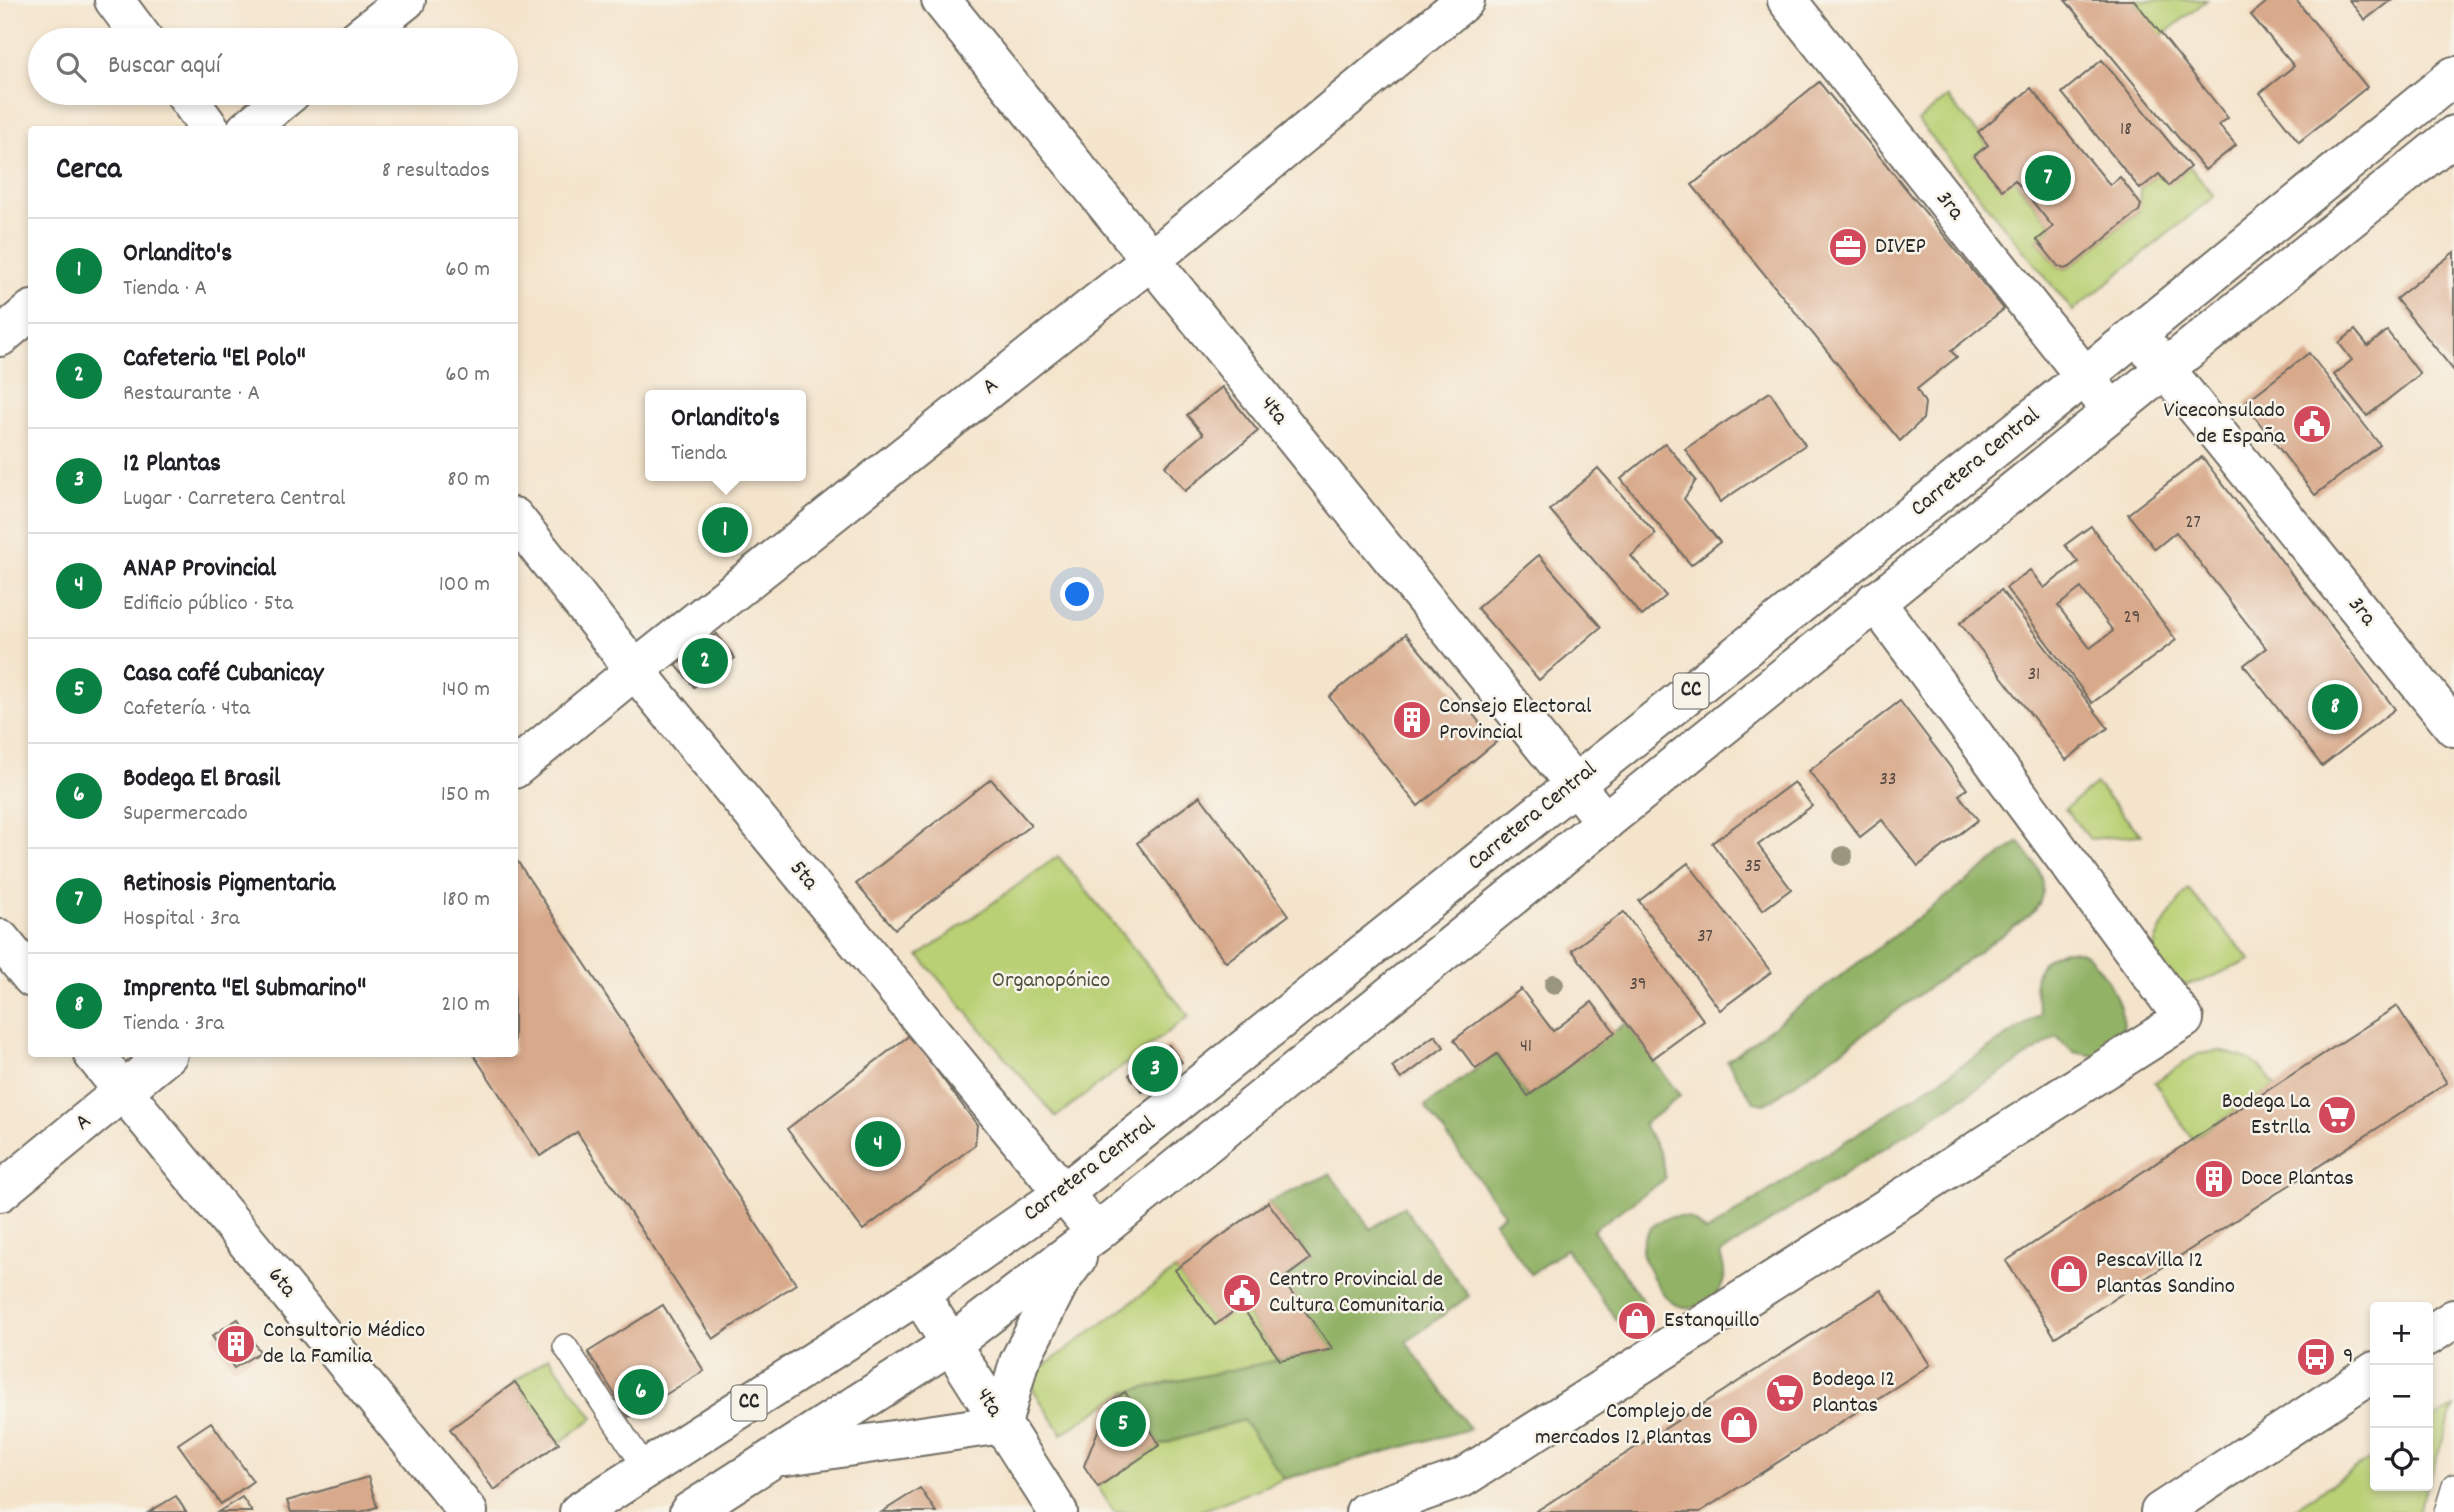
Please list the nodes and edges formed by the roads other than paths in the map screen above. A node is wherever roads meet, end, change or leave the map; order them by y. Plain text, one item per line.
1 (114, 0) edge
2 (406, 0) edge
3 (941, 0) edge
4 (1465, 0) edge
5 (1787, 0) edge
6 (135, 28) edge
7 (371, 28) edge
8 (2454, 76) edge
9 (193, 105) edge
10 (276, 105) edge
11 (208, 126) edge
12 (251, 126) edge
13 (2454, 135) edge
14 (1151, 260) junction
15 (2137, 334) junction
16 (2165, 369) junction
17 (2084, 377) junction
18 (2112, 411) junction
19 (518, 522) edge
20 (1875, 601) junction
21 (635, 670) junction
22 (2454, 727) edge
23 (518, 766) edge
24 (1574, 784) junction
25 (1605, 822) junction
26 (0, 940) edge
27 (28, 973) edge
28 (96, 1057) edge
29 (164, 1057) edge
30 (123, 1090) junction
31 (0, 1192) edge
32 (1064, 1193) junction
33 (1096, 1233) junction
34 (919, 1294) junction
35 (2454, 1319) edge
36 (2433, 1333) edge
37 (951, 1344) junction
38 (565, 1346) dead end
39 (2370, 1374) edge
40 (1002, 1424) junction
41 (774, 1458) junction
42 (646, 1469) junction
43 (2454, 1486) edge
44 (468, 1512) edge
45 (579, 1512) edge
46 (689, 1512) edge
47 (1058, 1512) edge
48 (1365, 1512) edge
49 (2160, 1512) edge
50 (2446, 1512) edge

1 - 6 street
2 - 7 street
3 - 14 street, 4ta
4 - 14 street, A
5 - 17 street, 3ra
8 - 15 street, Carretera Central / CC
9 - 11 street
10 - 12 street
13 - 16 street, Carretera Central / CC
14 - 21 street, A
14 - 24 street, 4ta
15 - 16 street, 3ra
15 - 17 street, Carretera Central / CC
16 - 18 street, Carretera Central / CC
16 - 22 street, 3ra
17 - 18 street, 3ra
17 - 24 street, Carretera Central / CC
18 - 20 street, Carretera Central / CC
19 - 21 street, 5ta
20 - 25 street, Carretera Central / CC
20 - 48 street
21 - 23 street, A
21 - 32 street, 5ta
24 - 25 street, 4ta
24 - 32 street, Carretera Central / CC
25 - 33 street, Carretera Central / CC
26 - 27 street
28 - 30 street, 6ta
29 - 30 street, A
30 - 31 street, A
30 - 44 street, 6ta
32 - 33 street, 5ta
32 - 34 street, Carretera Central / CC
33 - 37 street, Carretera Central / CC
33 - 40 street
34 - 37 street, 4ta
34 - 42 street, Carretera Central / CC
35 - 36 street
37 - 40 street, 4ta
37 - 41 street, Carretera Central / CC
38 - 42 lane
39 - 49 street
40 - 41 street
40 - 47 street, 4ta
41 - 46 street, Carretera Central / CC
42 - 45 street, Carretera Central / CC
43 - 50 lane

